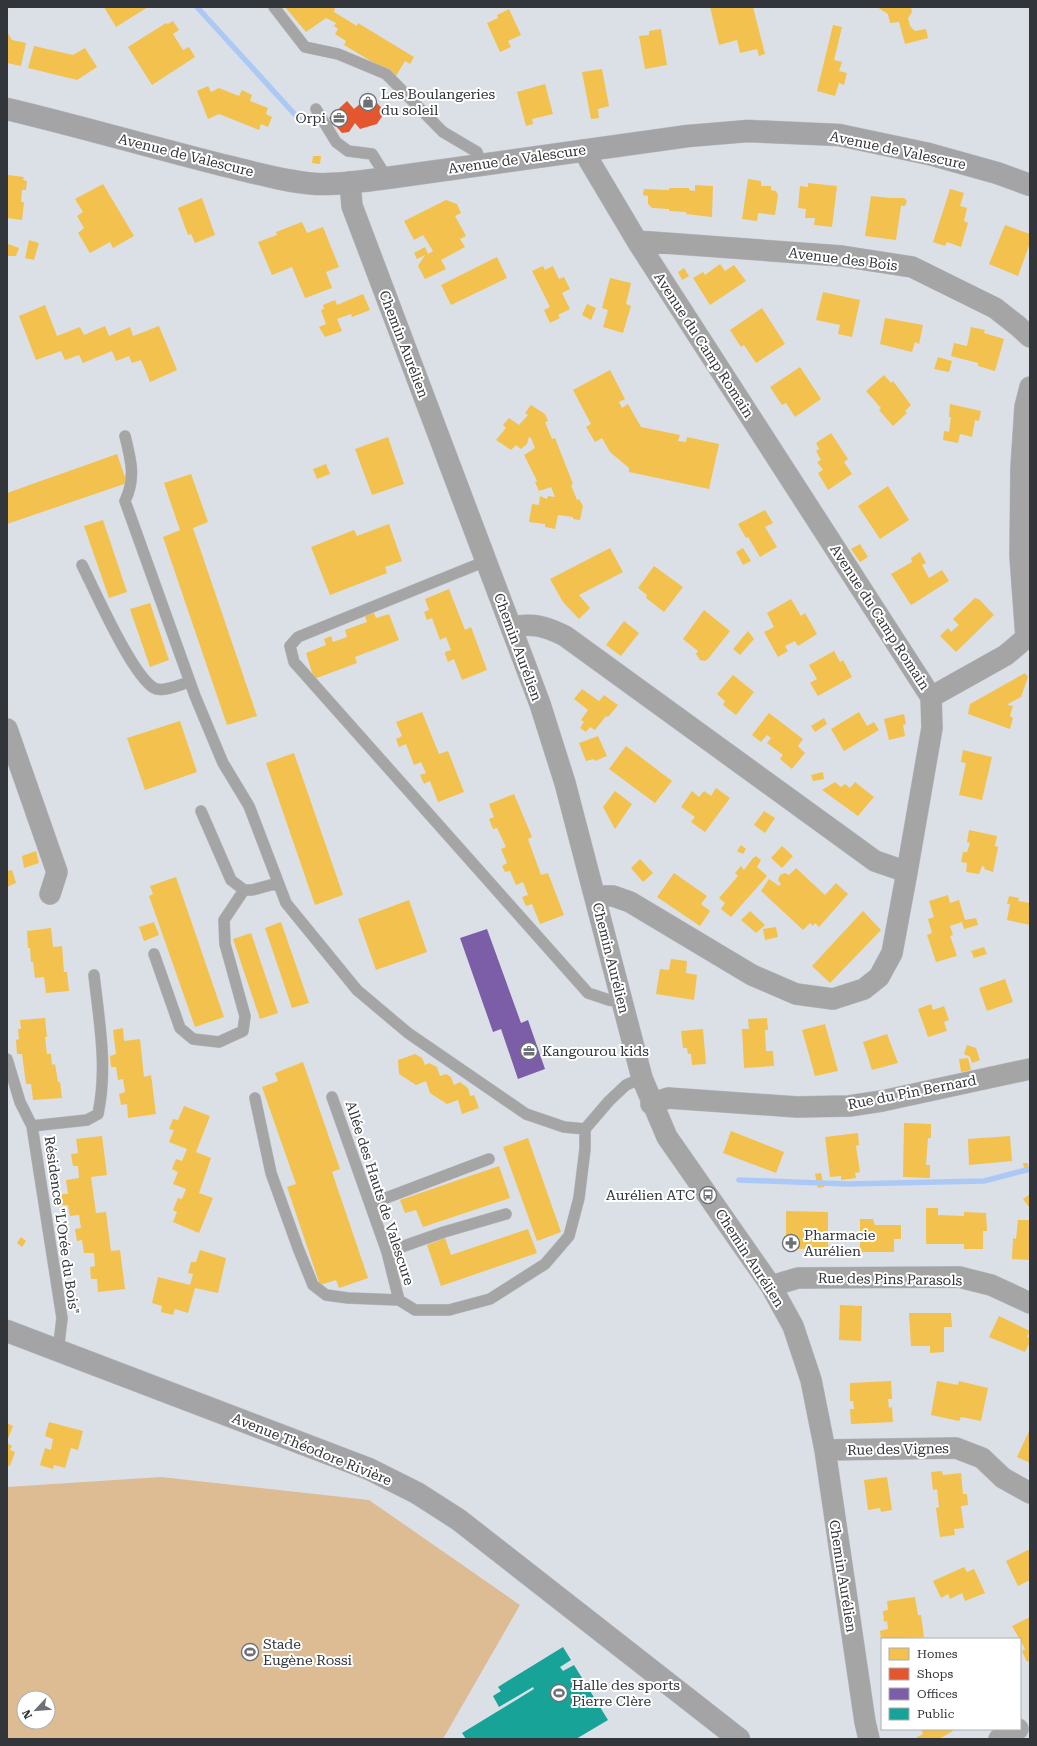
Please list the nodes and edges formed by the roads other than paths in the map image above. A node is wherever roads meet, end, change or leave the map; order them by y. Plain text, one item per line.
1 (274, 7) edge
2 (7, 109) edge
3 (316, 109) dead end
4 (584, 150) junction
5 (481, 164) junction
6 (387, 178) junction
7 (350, 182) junction
8 (1030, 185) edge
9 (637, 241) junction
10 (1030, 337) edge
11 (1030, 389) edge
12 (125, 436) dead end
13 (486, 561) junction
14 (82, 565) dead end
15 (511, 627) junction
16 (1028, 639) edge
17 (190, 682) junction
18 (931, 697) junction
19 (7, 729) edge
20 (201, 811) dead end
21 (907, 872) junction
22 (278, 883) junction
23 (244, 890) junction
24 (50, 894) dead end
25 (595, 896) junction
26 (154, 954) dead end
27 (94, 975) dead end
28 (621, 1002) junction
29 (7, 1059) edge
30 (1030, 1069) edge
31 (642, 1078) junction
32 (332, 1097) dead end
33 (255, 1098) dead end
34 (651, 1104) junction
35 (32, 1126) junction
36 (586, 1129) junction
37 (489, 1159) dead end
38 (370, 1204) junction
39 (506, 1214) dead end
40 (387, 1252) junction
41 (771, 1286) junction
42 (399, 1300) junction
43 (1030, 1303) edge
44 (7, 1332) edge
45 (58, 1352) junction
46 (825, 1450) junction
47 (1030, 1493) edge
48 (1030, 1722) edge
49 (1021, 1727) edge
50 (1015, 1730) edge
51 (864, 1733) edge
52 (739, 1739) edge
53 (999, 1739) edge

1 - 5 lane
2 - 7 main road, Avenue de Valescure
3 - 6 lane
4 - 5 main road, Avenue de Valescure
4 - 8 main road, Avenue de Valescure
4 - 9 street, Avenue du Camp Romain
5 - 6 main road, Avenue de Valescure
6 - 7 main road, Avenue de Valescure
7 - 13 street, Chemin Aurélien
9 - 10 street, Avenue des Bois
9 - 18 street, Avenue du Camp Romain
11 - 16 street
12 - 17 lane
13 - 15 street, Chemin Aurélien
13 - 28 lane
14 - 17 lane
15 - 21 street
15 - 25 street, Chemin Aurélien
16 - 18 street
17 - 22 lane
18 - 21 street, Avenue du Camp Romain
19 - 24 street
20 - 23 lane
21 - 25 street, Avenue du Camp Romain
22 - 23 lane
22 - 36 lane
23 - 26 lane
25 - 28 street, Chemin Aurélien
27 - 35 lane, Résidence "L'Orée du Bois"
28 - 31 street, Chemin Aurélien
29 - 35 lane, Résidence "L'Orée du Bois"
30 - 34 street, Rue du Pin Bernard
31 - 34 street, Chemin Aurélien
31 - 36 lane
32 - 38 lane, Allée des Hauts de Valescure
33 - 42 lane
34 - 41 street, Chemin Aurélien
35 - 45 lane, Résidence "L'Orée du Bois"
36 - 42 lane, Allée des Hauts de Valescure
37 - 38 lane
38 - 40 lane, Allée des Hauts de Valescure
39 - 40 lane
40 - 42 lane, Allée des Hauts de Valescure
41 - 43 street, Rue des Pins Parasols
41 - 46 street, Chemin Aurélien
44 - 45 main road, Avenue Théodore Rivière
45 - 52 main road, Avenue Théodore Rivière
46 - 47 street, Rue des Vignes
46 - 51 street, Chemin Aurélien
48 - 49 street
50 - 53 street

